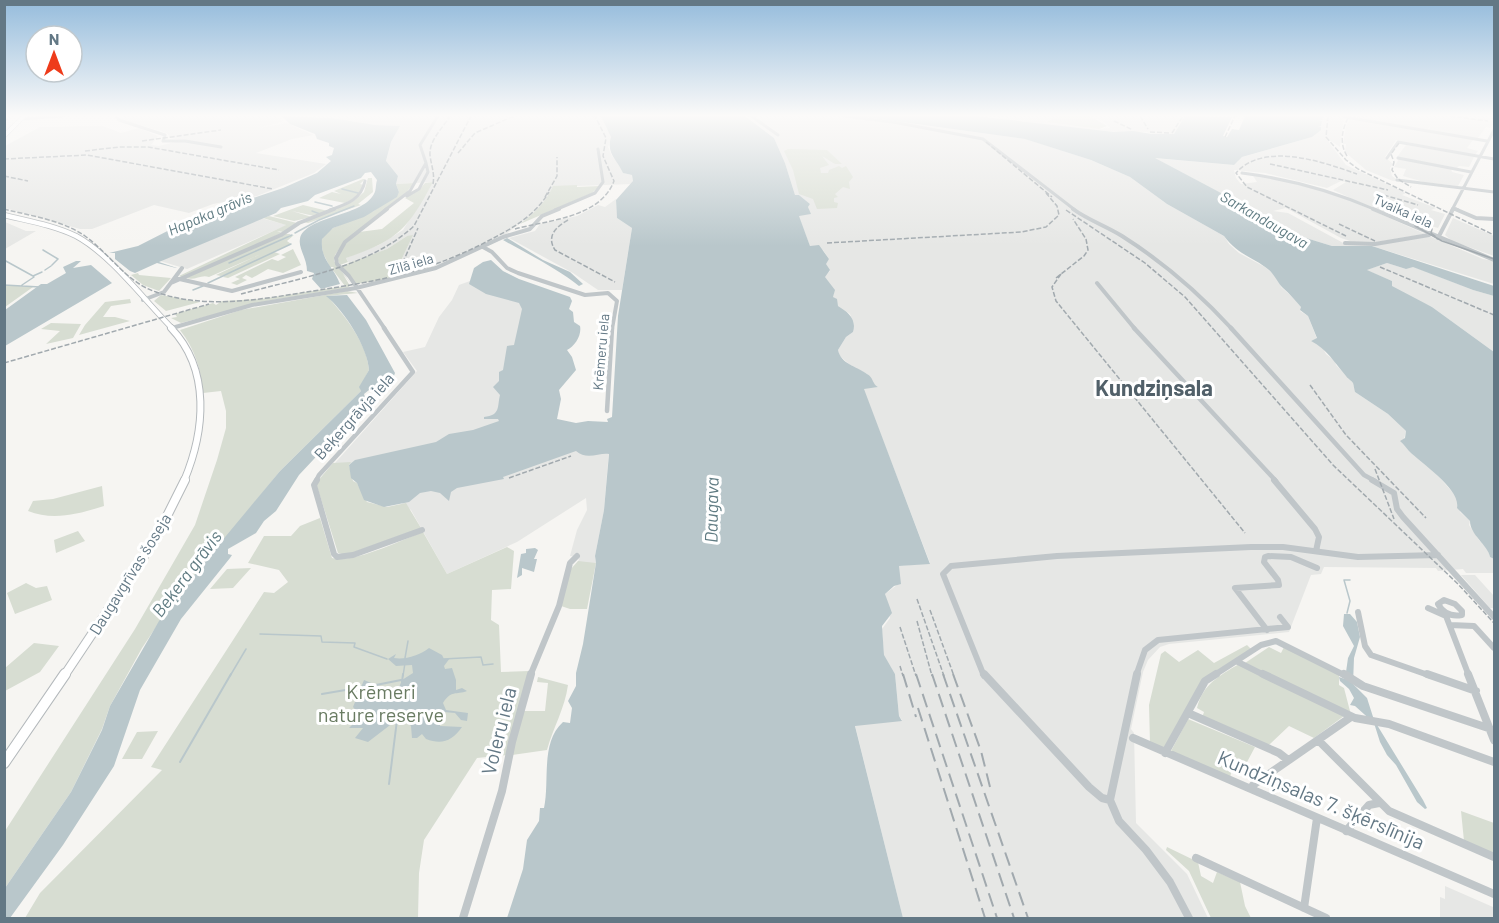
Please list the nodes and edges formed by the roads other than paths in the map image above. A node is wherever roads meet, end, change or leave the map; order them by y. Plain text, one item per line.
1 (425, 159) edge
2 (600, 159) edge
3 (1011, 159) edge
4 (1404, 159) edge
5 (1478, 159) edge
6 (426, 163) junction
7 (1472, 172) junction
8 (1242, 173) dead end
9 (1268, 175) joint
10 (417, 179) junction
11 (425, 179) junction
12 (1397, 180) dead end
13 (365, 181) dead end
14 (1463, 188) junction
15 (1494, 192) edge
16 (398, 201) junction
17 (1453, 208) junction
18 (4, 215) edge
19 (1494, 219) edge
20 (1430, 235) junction
21 (1438, 238) junction
22 (1345, 243) dead end
23 (483, 247) junction
24 (1494, 260) edge
25 (182, 268) dead end
26 (301, 272) dead end
27 (175, 278) junction
28 (184, 278) junction
29 (171, 283) junction
30 (1097, 283) dead end
31 (356, 288) junction
32 (143, 300) junction
33 (172, 328) junction
34 (607, 411) dead end
35 (422, 530) dead end
36 (1316, 551) junction
37 (1438, 555) junction
38 (577, 556) dead end
39 (1317, 568) dead end
40 (1428, 608) dead end
41 (1439, 610) junction
42 (1358, 612) dead end
43 (1447, 615) junction
44 (1280, 617) dead end
45 (1494, 617) edge
46 (1450, 625) junction
47 (1267, 630) junction
48 (1494, 648) edge
49 (1238, 662) junction
50 (1363, 686) joint
51 (1476, 691) junction
52 (1188, 712) junction
53 (1351, 717) junction
54 (1375, 723) joint
55 (1492, 730) edge
56 (1133, 738) dead end
57 (1494, 740) edge
58 (1319, 741) junction
59 (1165, 753) junction
60 (1288, 760) junction
61 (1494, 762) edge
62 (4, 763) edge
63 (1251, 789) junction
64 (1110, 800) junction
65 (1379, 803) junction
66 (1317, 818) junction
67 (1346, 831) junction
68 (1494, 857) edge
69 (1196, 858) dead end
70 (1494, 894) edge
71 (1304, 908) junction
72 (463, 918) edge
73 (1189, 918) edge
74 (1326, 918) edge

1 - 6 street
2 - 23 street, Zilā iela
3 - 37 street
4 - 7 street
5 - 7 street
6 - 10 street
6 - 11 street
7 - 14 street
8 - 9 street
9 - 20 street, Tvaika iela
10 - 11 street
10 - 16 street
11 - 16 street
12 - 14 street
13 - 28 street
14 - 15 street
14 - 17 street
16 - 31 street
17 - 19 street
17 - 21 street
18 - 32 main road, Daugavgrīvas šoseja
20 - 21 street, Tvaika iela
20 - 22 street
21 - 24 street, Tvaika iela
23 - 31 street, Zilā iela
23 - 34 street, Krēmeru iela
25 - 27 street
26 - 28 street
27 - 28 street
27 - 29 street
28 - 29 street
29 - 32 street
30 - 36 street
31 - 33 street, Zilā iela
31 - 35 street, Beķergrāvja iela
32 - 33 main road, Daugavgrīvas šoseja
33 - 62 main road, Daugavgrīvas šoseja
36 - 37 street
36 - 64 street
37 - 45 street
38 - 72 street, Voleru iela
39 - 47 street
40 - 41 street
41 - 43 street
41 - 43 street
42 - 51 street
43 - 46 street
44 - 47 street
46 - 48 street
46 - 51 street
47 - 64 street
49 - 50 street
49 - 52 street
49 - 53 street
50 - 55 street
51 - 55 street
52 - 59 street
52 - 60 street
53 - 54 street
53 - 58 street
54 - 61 street
55 - 57 street
56 - 59 street, Kundziņsalas 7. šķērslīnija
58 - 60 street
58 - 65 street
59 - 63 street, Kundziņsalas 7. šķērslīnija
60 - 63 street
63 - 66 street, Kundziņsalas 7. šķērslīnija
64 - 73 street
65 - 67 street
65 - 68 street
66 - 67 street, Kundziņsalas 7. šķērslīnija
66 - 71 street
67 - 70 street, Kundziņsalas 7. šķērslīnija
69 - 71 street
71 - 74 street

